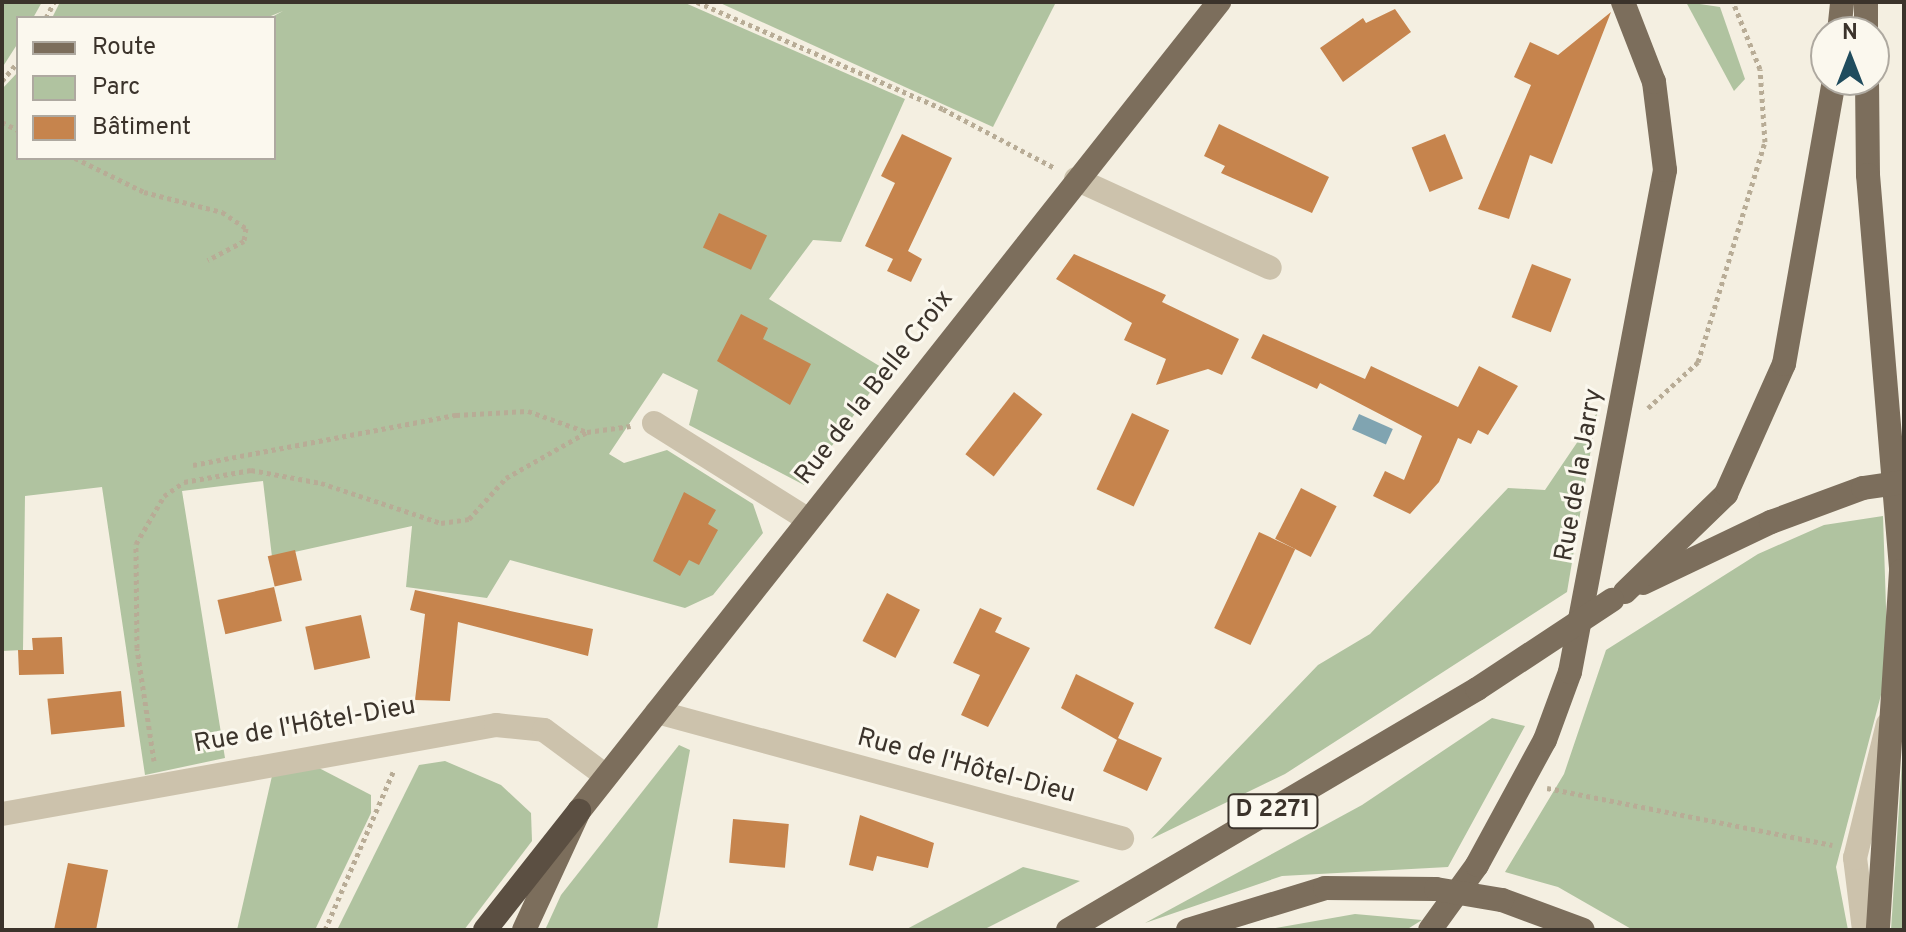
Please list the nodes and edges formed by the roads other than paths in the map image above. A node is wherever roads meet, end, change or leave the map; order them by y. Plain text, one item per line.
1 (1219, 2) edge
2 (1623, 2) edge
3 (1831, 96) edge
4 (1867, 96) edge
5 (1076, 179) junction
6 (1270, 268) dead end
7 (654, 423) road end
8 (1904, 482) edge
9 (807, 519) junction
10 (1619, 596) junction
11 (1895, 703) junction
12 (657, 712) junction
13 (606, 776) junction
14 (579, 811) junction
15 (2, 814) edge
16 (1122, 838) dead end
17 (485, 930) edge
18 (524, 930) edge
19 (1068, 930) edge
20 (1188, 930) edge
21 (1430, 930) edge
22 (1583, 930) edge
23 (1864, 930) edge
24 (1878, 930) edge

1 - 5 main road, Rue de la Belle Croix
2 - 21 main road, Rue de la Jarry
3 - 10 main road
4 - 11 main road
5 - 6 street
5 - 9 main road, Rue de la Belle Croix
7 - 9 street
8 - 10 main road, D 2271, bridge
9 - 12 main road, Rue de la Belle Croix
10 - 19 main road, D 2271, bridge
11 - 23 street
11 - 24 main road
12 - 13 main road, Rue de la Belle Croix
12 - 16 street, Rue de l'Hôtel-Dieu
13 - 14 main road, Rue de la Belle Croix
13 - 15 street, Rue de l'Hôtel-Dieu
14 - 17 highway
14 - 18 main road, Rue de la Belle Croix
20 - 22 main road, bridge

